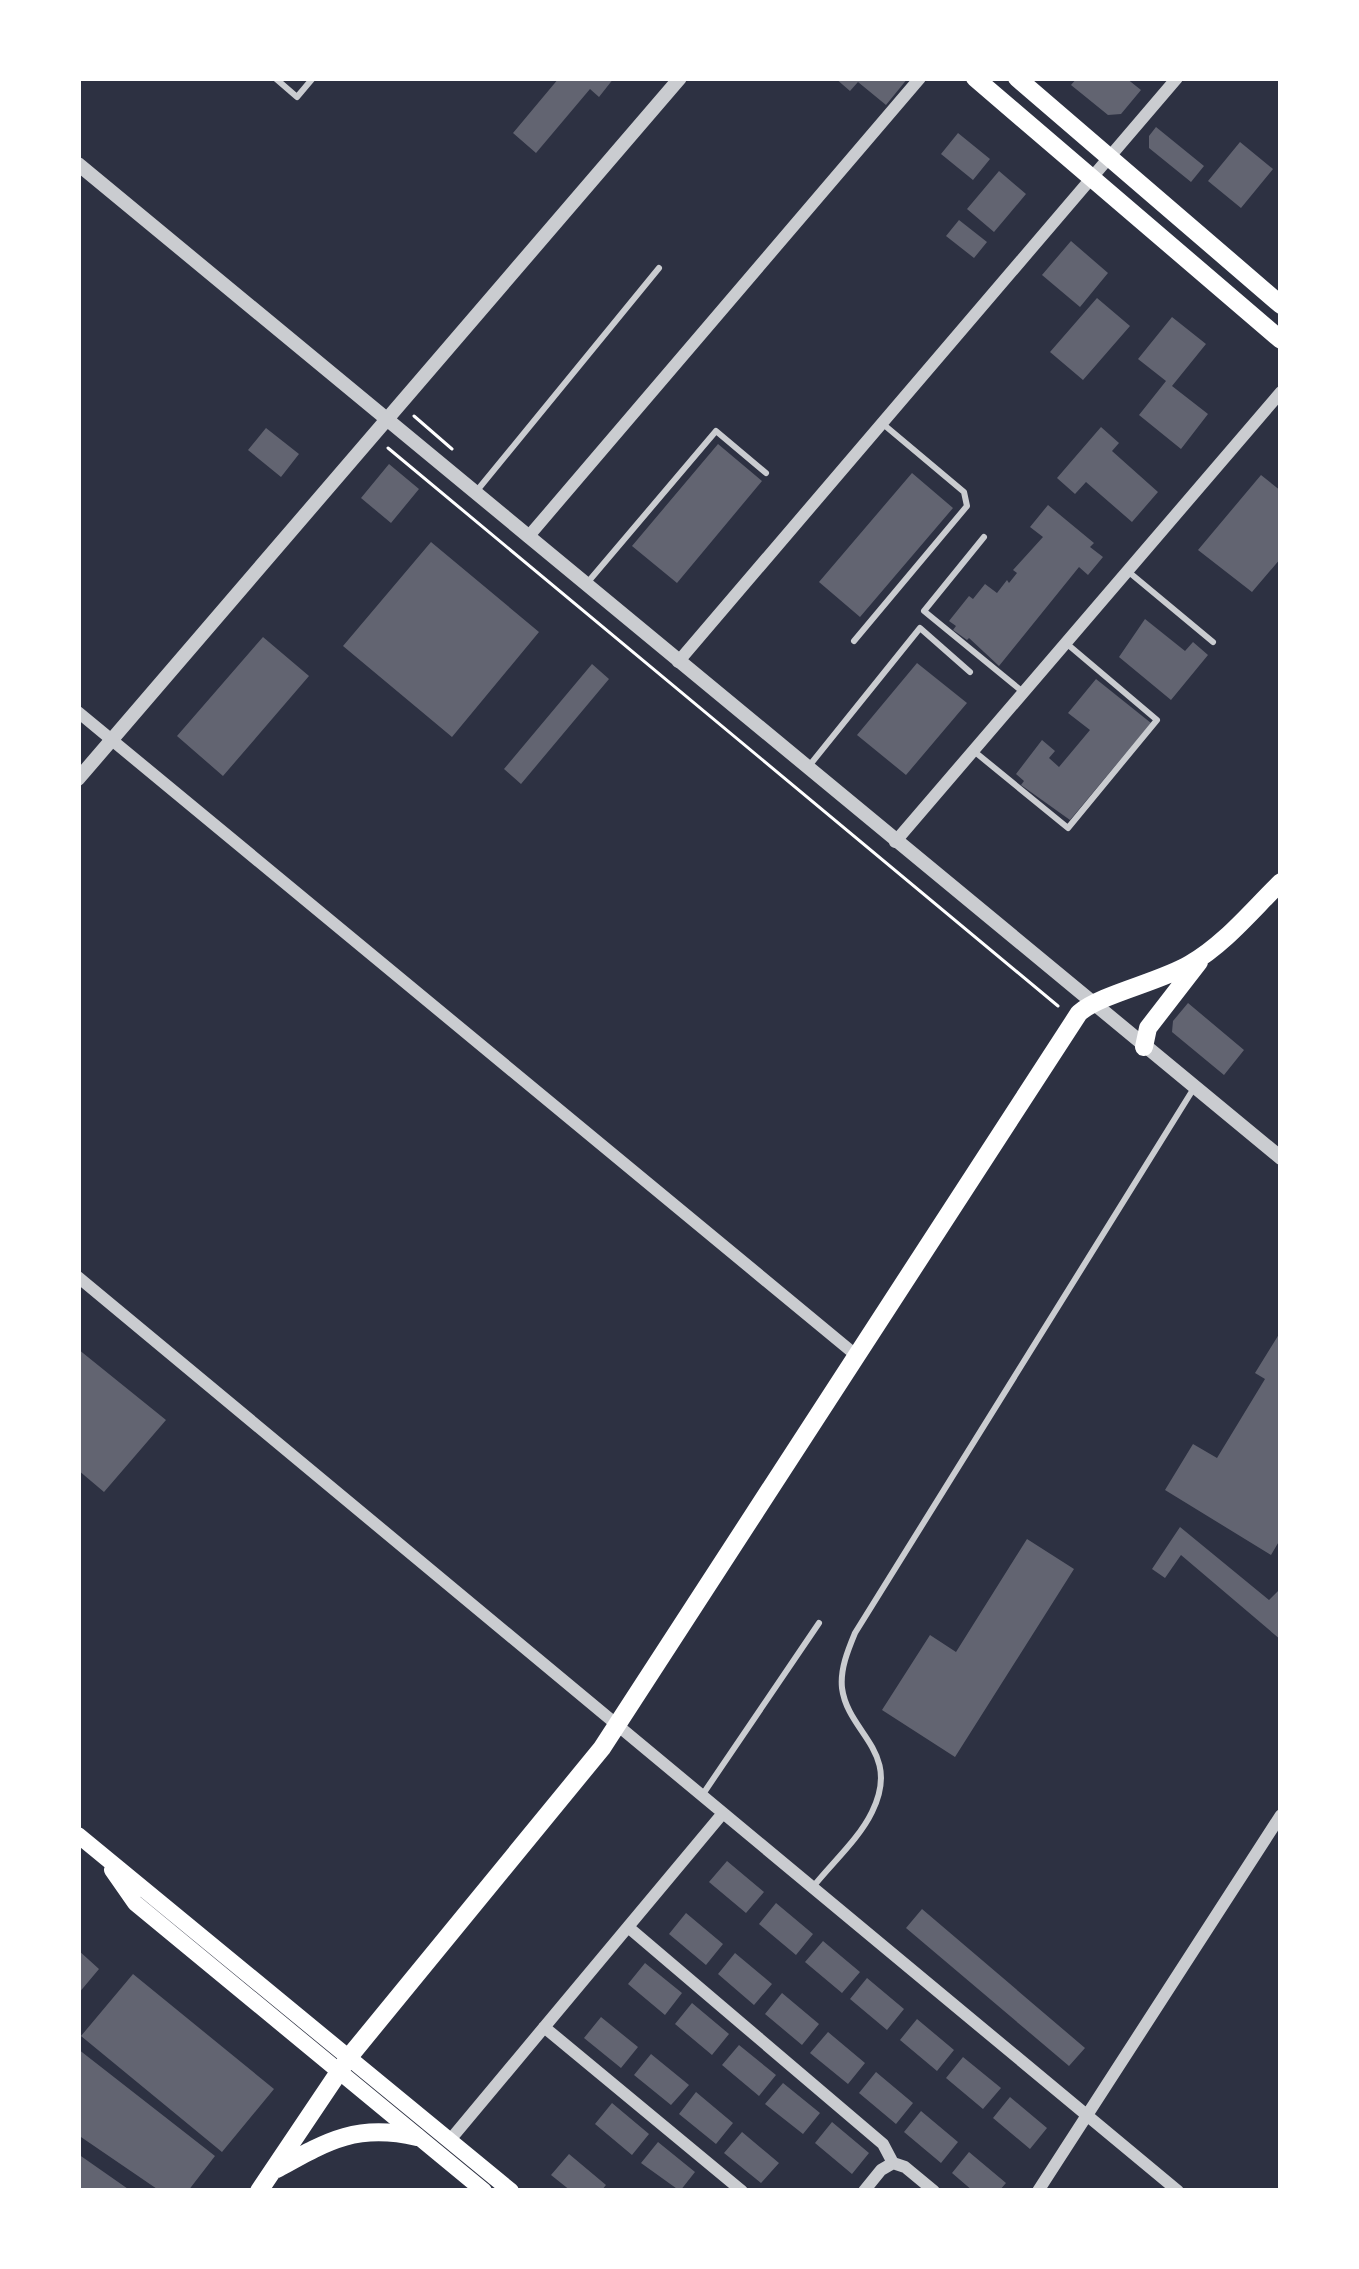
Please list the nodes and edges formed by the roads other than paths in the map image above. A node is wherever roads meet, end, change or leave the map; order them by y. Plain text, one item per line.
1 (275, 78) edge
2 (313, 78) edge
3 (680, 78) edge
4 (920, 78) edge
5 (975, 78) edge
6 (1017, 78) edge
7 (1177, 78) edge
8 (1109, 158) junction
9 (78, 164) edge
10 (1092, 178) junction
11 (659, 268) dead end
12 (1281, 304) edge
13 (1281, 340) edge
14 (1281, 392) edge
15 (386, 419) junction
16 (882, 423) junction
17 (766, 472) dead end
18 (475, 493) junction
19 (528, 537) junction
20 (984, 538) dead end
21 (1127, 571) junction
22 (586, 585) junction
23 (854, 641) dead end
24 (1213, 642) dead end
25 (1066, 643) junction
26 (678, 662) junction
27 (970, 672) dead end
28 (1023, 692) junction
29 (78, 712) edge
30 (112, 740) junction
31 (973, 751) junction
32 (807, 769) junction
33 (78, 779) edge
34 (896, 842) junction
35 (1281, 882) edge
36 (1206, 954) junction
37 (1090, 1004) junction
38 (1144, 1047) junction
39 (1194, 1088) junction
40 (1281, 1158) edge
41 (78, 1277) edge
42 (856, 1356) junction
43 (819, 1623) dead end
44 (617, 1725) junction
45 (702, 1796) junction
46 (723, 1813) junction
47 (1281, 1815) edge
48 (78, 1835) edge
49 (813, 1887) junction
50 (628, 1927) junction
51 (544, 2027) junction
52 (343, 2065) junction
53 (1088, 2116) junction
54 (417, 2137) junction
55 (450, 2140) junction
56 (893, 2163) junction
57 (272, 2172) junction
58 (259, 2191) edge
59 (484, 2191) edge
60 (511, 2191) edge
61 (742, 2191) edge
62 (863, 2191) edge
63 (934, 2191) edge
64 (1038, 2191) edge
65 (1178, 2191) edge

1 - 2 lane
3 - 15 street
4 - 19 street
5 - 10 main road
6 - 8 main road
7 - 8 street
8 - 10 street
8 - 12 main road
9 - 15 street
10 - 13 main road
10 - 16 street
11 - 18 lane
14 - 21 street
15 - 18 street
15 - 30 street
16 - 23 lane
16 - 26 street
17 - 22 lane
18 - 19 street
19 - 22 street
20 - 28 lane
21 - 24 lane
21 - 25 street
22 - 26 street
25 - 28 street
25 - 31 lane
26 - 32 street
27 - 32 lane
28 - 31 street
29 - 30 street
30 - 33 street
30 - 42 street
31 - 34 street
32 - 34 street
34 - 37 street
35 - 36 main road
36 - 37 main road
36 - 38 main road
37 - 38 street
37 - 42 main road
38 - 39 street
39 - 40 street
39 - 49 lane
41 - 44 street
42 - 44 main road
43 - 45 lane
44 - 45 street
44 - 52 main road
45 - 46 street
46 - 49 street
46 - 50 street
47 - 53 street
48 - 52 main road
49 - 53 street
50 - 51 street
50 - 56 street
51 - 55 street
51 - 61 street
52 - 54 main road
52 - 55 main road
52 - 57 main road
53 - 64 street
53 - 65 street
54 - 57 main road
54 - 59 main road
55 - 60 main road
56 - 62 street
56 - 63 street
57 - 58 main road

